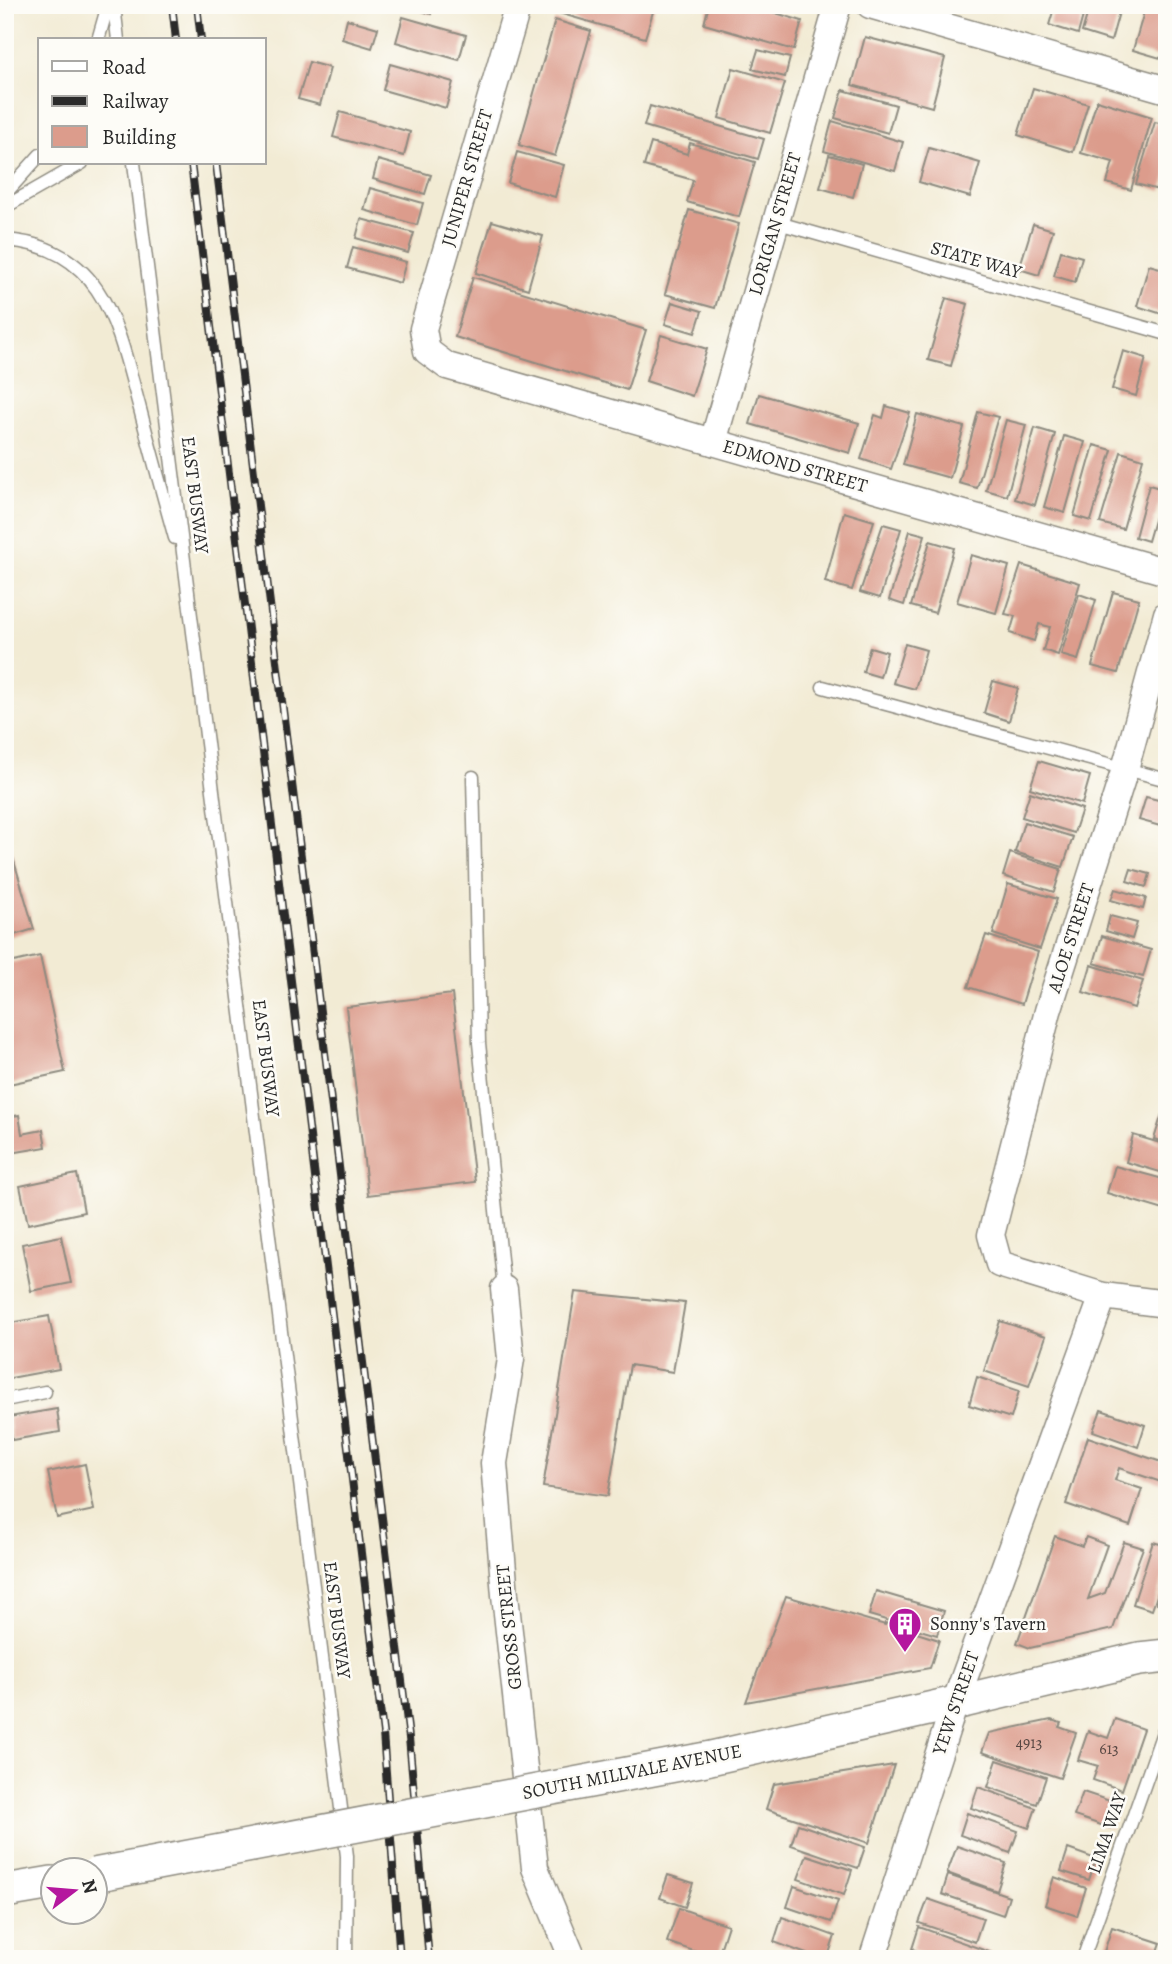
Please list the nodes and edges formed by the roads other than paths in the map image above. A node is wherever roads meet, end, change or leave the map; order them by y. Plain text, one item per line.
1 (108, 5) edge
2 (114, 5) edge
3 (518, 5) edge
4 (838, 5) edge
5 (870, 5) edge
6 (99, 38) edge
7 (118, 38) edge
8 (1167, 90) edge
9 (38, 157) edge
10 (80, 164) edge
11 (134, 164) edge
12 (5, 194) edge
13 (5, 207) edge
14 (775, 222) junction
15 (5, 240) edge
16 (1167, 334) edge
17 (426, 351) joint
18 (713, 442) junction
19 (1167, 572) edge
20 (187, 581) junction
21 (1167, 614) edge
22 (822, 687) dead end
23 (1125, 769) junction
24 (473, 777) dead end
25 (1167, 780) edge
26 (505, 1289) joint
27 (1103, 1296) junction
28 (1167, 1304) edge
29 (45, 1392) dead end
30 (5, 1400) edge
31 (1167, 1656) edge
32 (955, 1703) junction
33 (1167, 1721) edge
34 (108, 1872) edge
35 (38, 1885) edge
36 (5, 1891) edge
37 (874, 1954) dead end
38 (346, 1959) edge
39 (573, 1959) edge
40 (1083, 1959) edge

1 - 6 lane
2 - 7 lane
3 - 17 street, JUNIPER STREET
4 - 14 street, LORIGAN STREET
5 - 8 street
9 - 12 lane
10 - 13 lane
11 - 20 lane, EAST BUSWAY
14 - 16 lane, STATE WAY
14 - 18 street, LORIGAN STREET
15 - 20 lane
17 - 18 street, EDMOND STREET
18 - 19 street, EDMOND STREET
20 - 38 lane, EAST BUSWAY
21 - 23 street, ALOE STREET
22 - 23 lane
23 - 25 lane
23 - 27 street, ALOE STREET
24 - 26 lane
26 - 39 street, GROSS STREET
27 - 28 street
27 - 32 street, YEW STREET
29 - 30 lane
31 - 32 street, SOUTH MILLVALE AVENUE
32 - 34 street, SOUTH MILLVALE AVENUE, bridge
32 - 37 street, YEW STREET
33 - 40 lane, LIMA WAY
35 - 36 street

